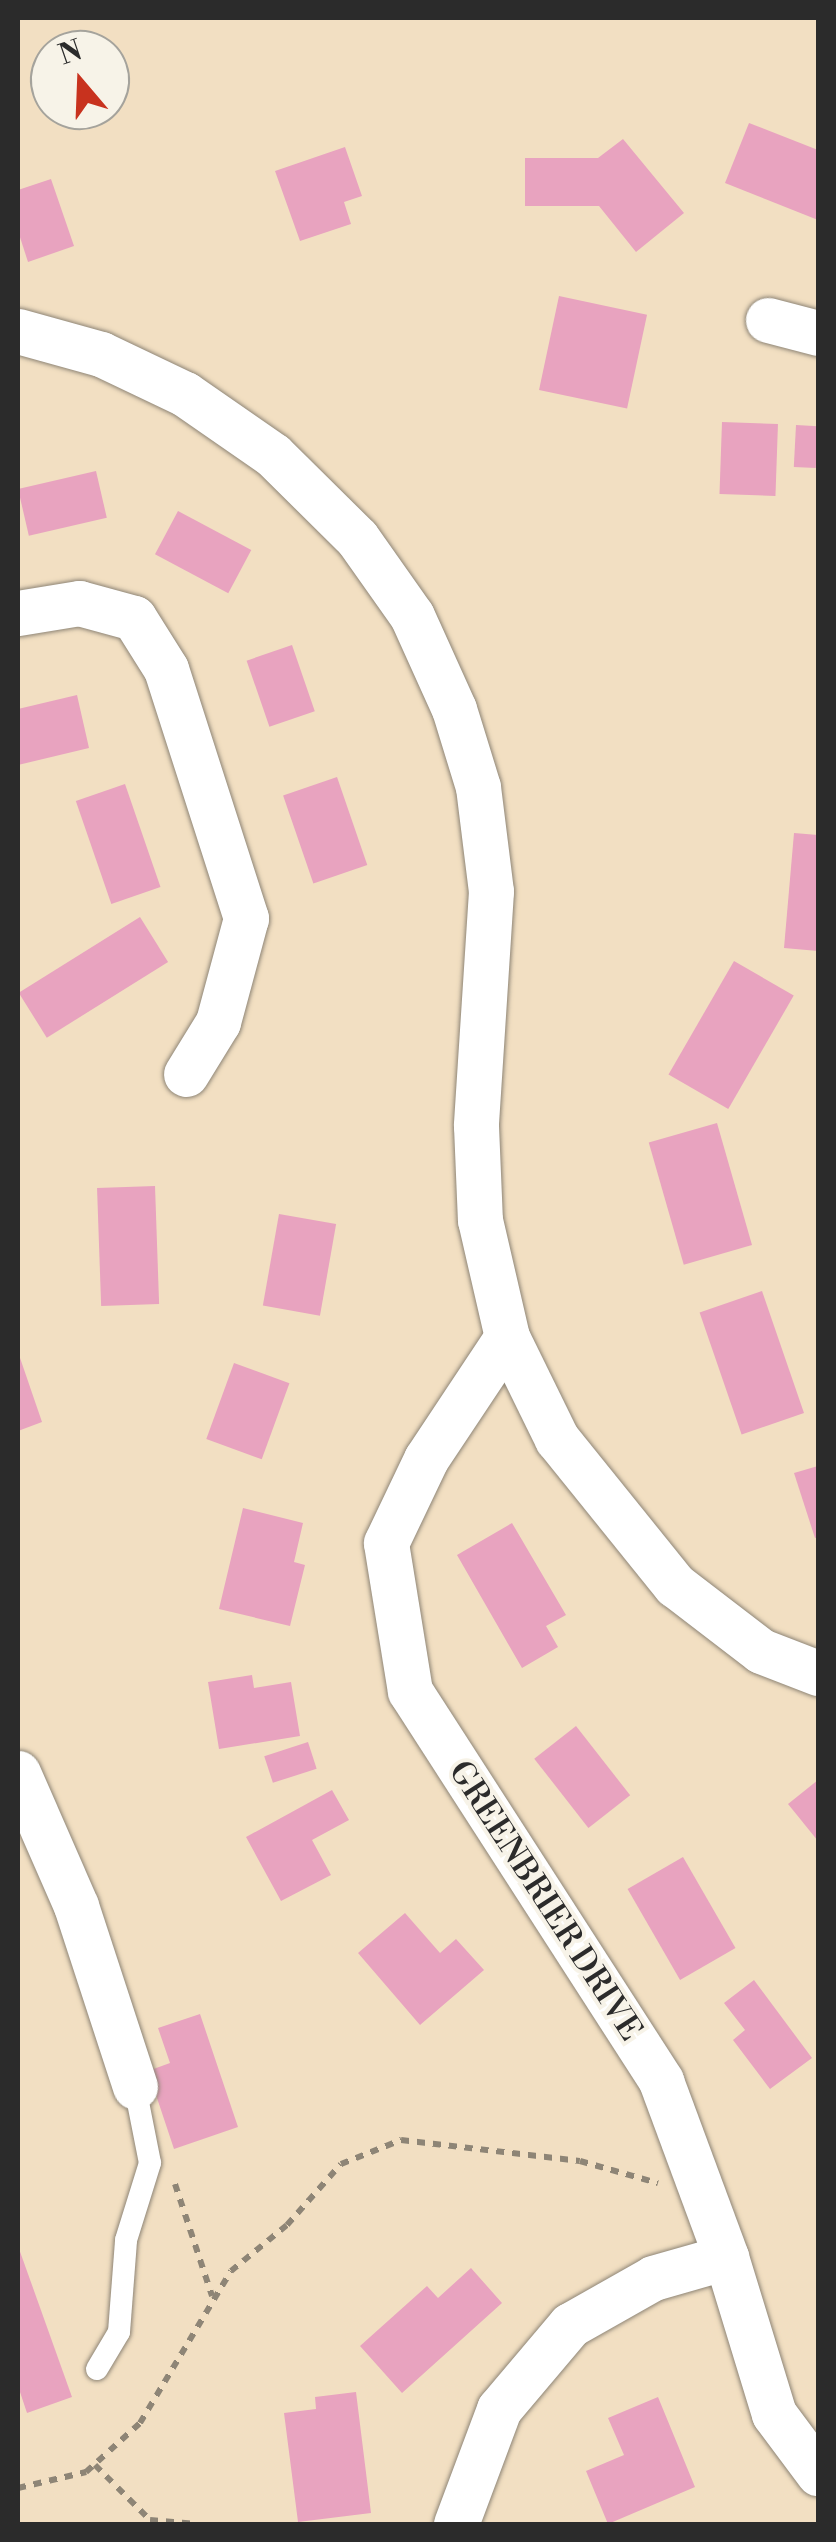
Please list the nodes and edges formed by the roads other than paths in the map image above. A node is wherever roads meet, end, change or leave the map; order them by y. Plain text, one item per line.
1 (768, 320) dead end
2 (18, 331) edge
3 (818, 333) edge
4 (18, 613) edge
5 (186, 1074) dead end
6 (507, 1337) junction
7 (818, 1673) edge
8 (18, 1773) edge
9 (136, 2088) joint
10 (726, 2257) junction
11 (97, 2369) dead end
12 (818, 2473) edge
13 (456, 2524) edge

1 - 3 street
2 - 6 street
4 - 5 street
6 - 7 street
6 - 10 street, GREENBRIER DRIVE
8 - 9 street
9 - 11 lane
10 - 12 street, GREENBRIER DRIVE
10 - 13 street

